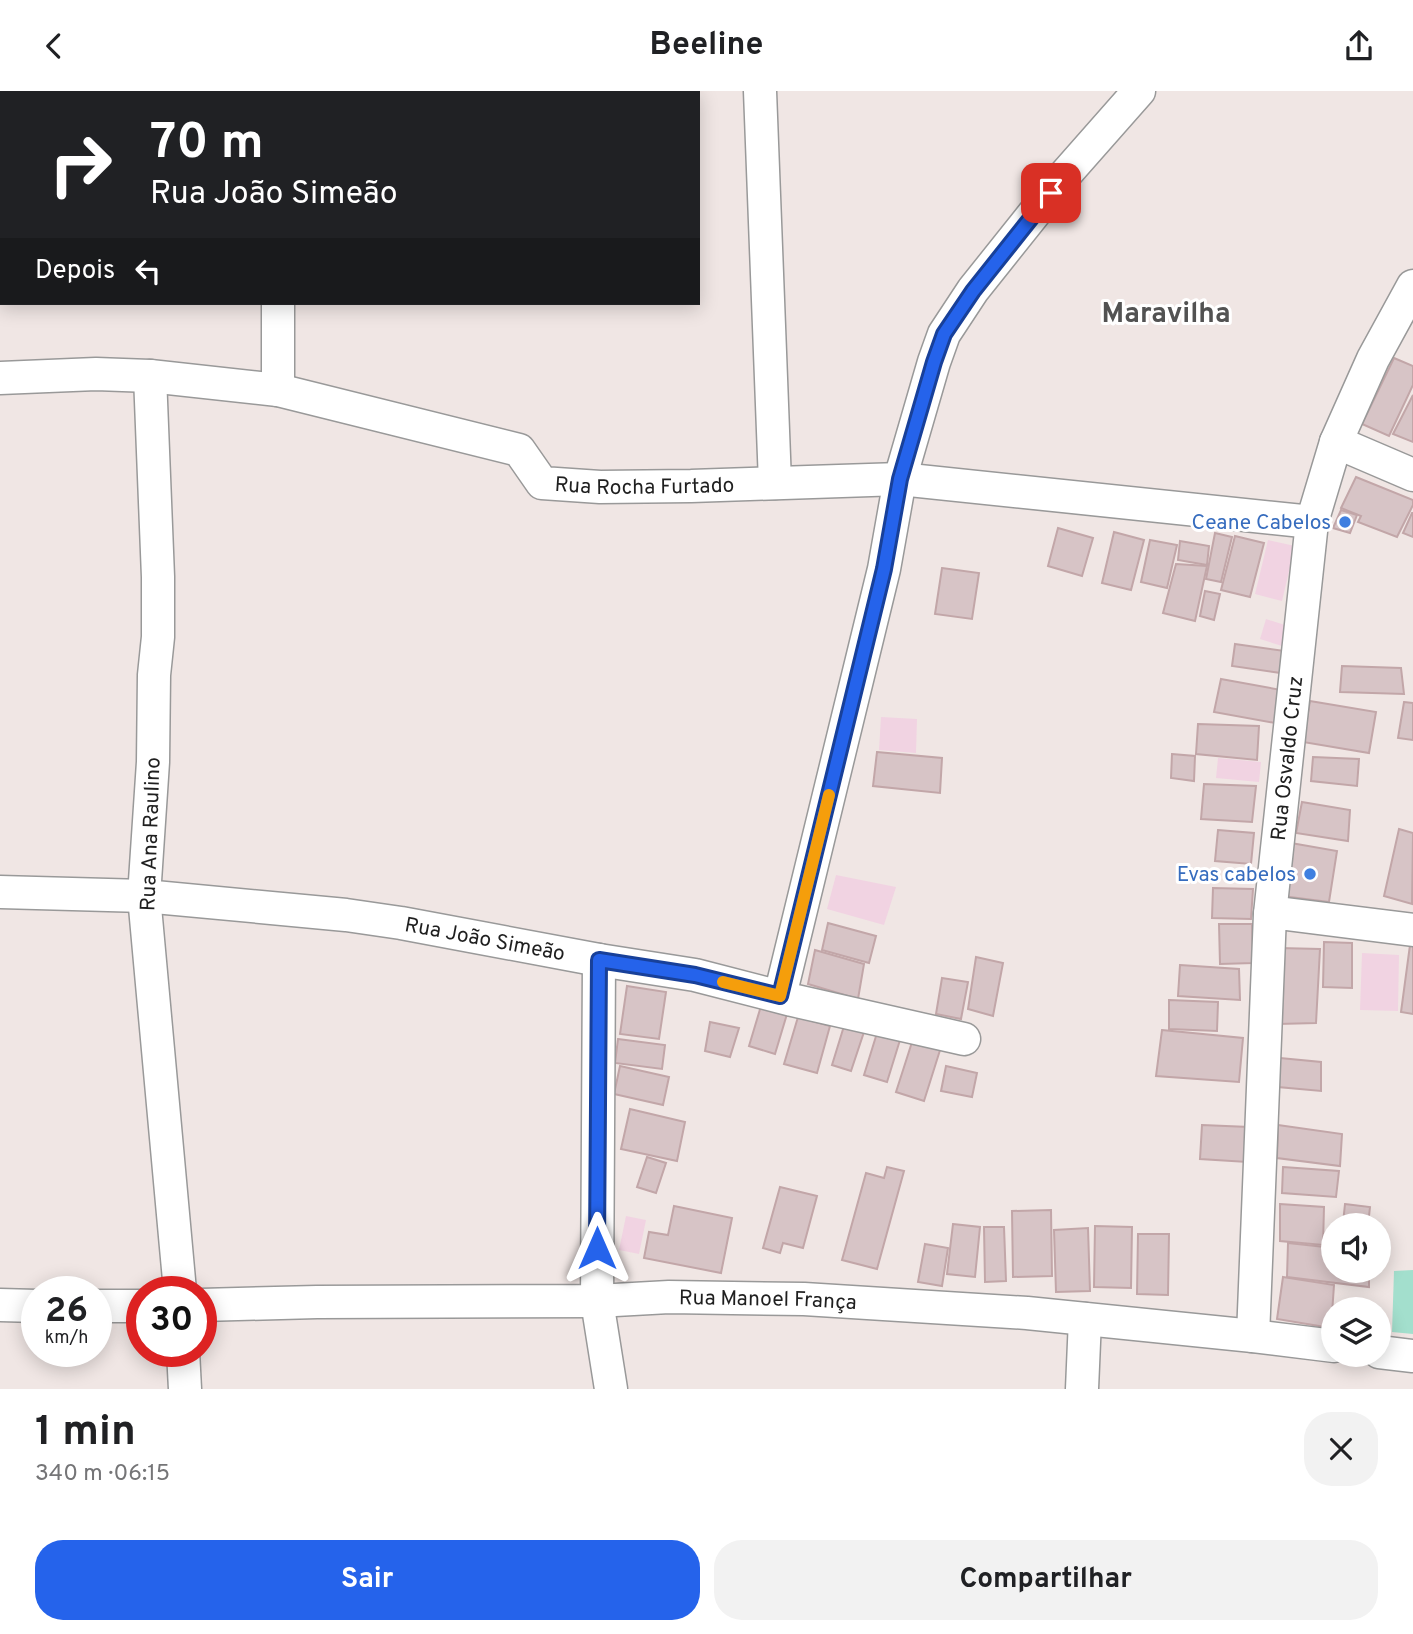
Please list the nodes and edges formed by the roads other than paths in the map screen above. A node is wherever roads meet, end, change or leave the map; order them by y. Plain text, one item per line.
1 (760, 91) edge
2 (1139, 91) edge
3 (1413, 286) edge
4 (278, 305) edge
5 (150, 376) junction
6 (0, 378) edge
7 (278, 390) junction
8 (1336, 442) junction
9 (1413, 475) edge
10 (900, 479) junction
11 (775, 483) junction
12 (1312, 522) junction
13 (0, 892) edge
14 (144, 896) junction
15 (1270, 914) junction
16 (1413, 930) edge
17 (599, 960) junction
18 (780, 996) junction
19 (964, 1039) dead end
20 (179, 1276) edge
21 (597, 1301) junction
22 (0, 1305) edge
23 (21, 1305) edge
24 (217, 1305) edge
25 (1085, 1319) junction
26 (1253, 1336) junction
27 (1321, 1344) edge
28 (1391, 1353) edge
29 (1413, 1356) edge
30 (184, 1367) edge
31 (185, 1389) edge
32 (611, 1389) edge
33 (1082, 1389) edge

1 - 11 street
2 - 10 street
3 - 8 street, Rua Osvaldo Cruz
4 - 7 street
5 - 6 street, Rua Rocha Furtado
5 - 7 street, Rua Rocha Furtado
5 - 14 street, Rua Ana Raulino
7 - 11 street, Rua Rocha Furtado
8 - 9 street
8 - 12 street, Rua Osvaldo Cruz
10 - 11 street, Rua Rocha Furtado
10 - 12 street, Rua Rocha Furtado
10 - 18 street
12 - 15 street, Rua Osvaldo Cruz
13 - 14 street, Rua João Simeão
14 - 17 street, Rua João Simeão
14 - 20 street, Rua Ana Raulino
15 - 16 street
15 - 26 street, Rua Osvaldo Cruz
17 - 18 street, Rua João Simeão
17 - 21 street
18 - 19 street, Rua João Simeão
21 - 24 street, Rua Manoel França
21 - 25 street, Rua Manoel França
21 - 32 street
22 - 23 street
25 - 26 street, Rua Manoel França
25 - 33 street
26 - 27 street, Rua Manoel França
28 - 29 street
30 - 31 street

